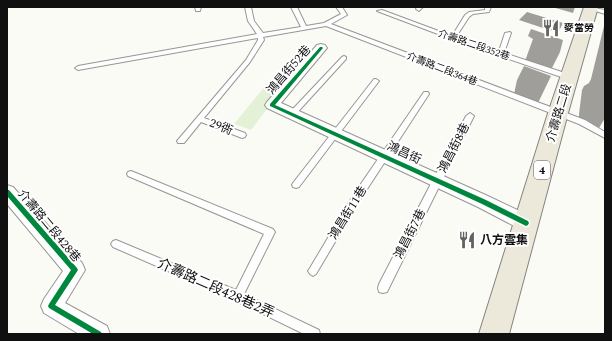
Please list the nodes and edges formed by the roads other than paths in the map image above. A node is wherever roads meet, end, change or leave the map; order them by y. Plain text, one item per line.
1 (248, 7) edge
2 (294, 7) edge
3 (339, 7) edge
4 (488, 7) edge
5 (596, 9) edge
6 (380, 11) dead end
7 (326, 24) junction
8 (304, 27) junction
9 (508, 33) dead end
10 (260, 34) junction
11 (453, 38) junction
12 (321, 48) dead end
13 (501, 54) junction
14 (344, 58) dead end
15 (78, 68) dead end
16 (569, 77) junction
17 (376, 81) dead end
18 (426, 94) dead end
19 (272, 105) joint
20 (293, 114) junction
21 (558, 114) junction
22 (470, 116) dead end
23 (200, 119) junction
24 (336, 133) junction
25 (242, 135) dead end
26 (605, 135) edge
27 (181, 141) dead end
28 (386, 156) junction
29 (131, 174) dead end
30 (437, 180) junction
31 (296, 185) dead end
32 (7, 192) edge
33 (526, 224) junction
34 (116, 244) dead end
35 (312, 271) dead end
36 (383, 288) dead end
37 (238, 296) junction
38 (99, 334) edge
39 (315, 334) edge
40 (494, 334) edge

1 - 10 lane
2 - 8 lane
3 - 7 lane
4 - 11 lane
5 - 16 main road, 介壽路二段 / 4
6 - 11 lane, 介壽路二段352巷
7 - 8 lane
7 - 21 lane, 介壽路二段364巷
8 - 10 lane
9 - 13 lane
10 - 15 lane
10 - 23 lane
11 - 13 lane, 介壽路二段352巷
12 - 19 street, 鴻昌街52巷
13 - 16 lane, 介壽路二段352巷
14 - 20 lane
16 - 21 main road, 介壽路二段 / 4
17 - 24 lane
18 - 28 lane, 鴻昌街11巷
19 - 20 street, 鴻昌街
20 - 24 street, 鴻昌街
21 - 26 lane, 介壽路二段364巷
21 - 33 main road, 介壽路二段 / 4
22 - 30 lane, 鴻昌街8巷
23 - 25 lane, 29衖
23 - 27 lane
24 - 28 street, 鴻昌街
24 - 31 lane
28 - 30 street, 鴻昌街
28 - 35 lane, 鴻昌街11巷
29 - 37 lane
30 - 33 street, 鴻昌街
30 - 36 lane, 鴻昌街7巷
32 - 38 street, 介壽路二段428巷
33 - 40 main road, 介壽路二段 / 4
34 - 37 lane, 介壽路二段428巷2弄
37 - 39 lane, 介壽路二段428巷2弄

